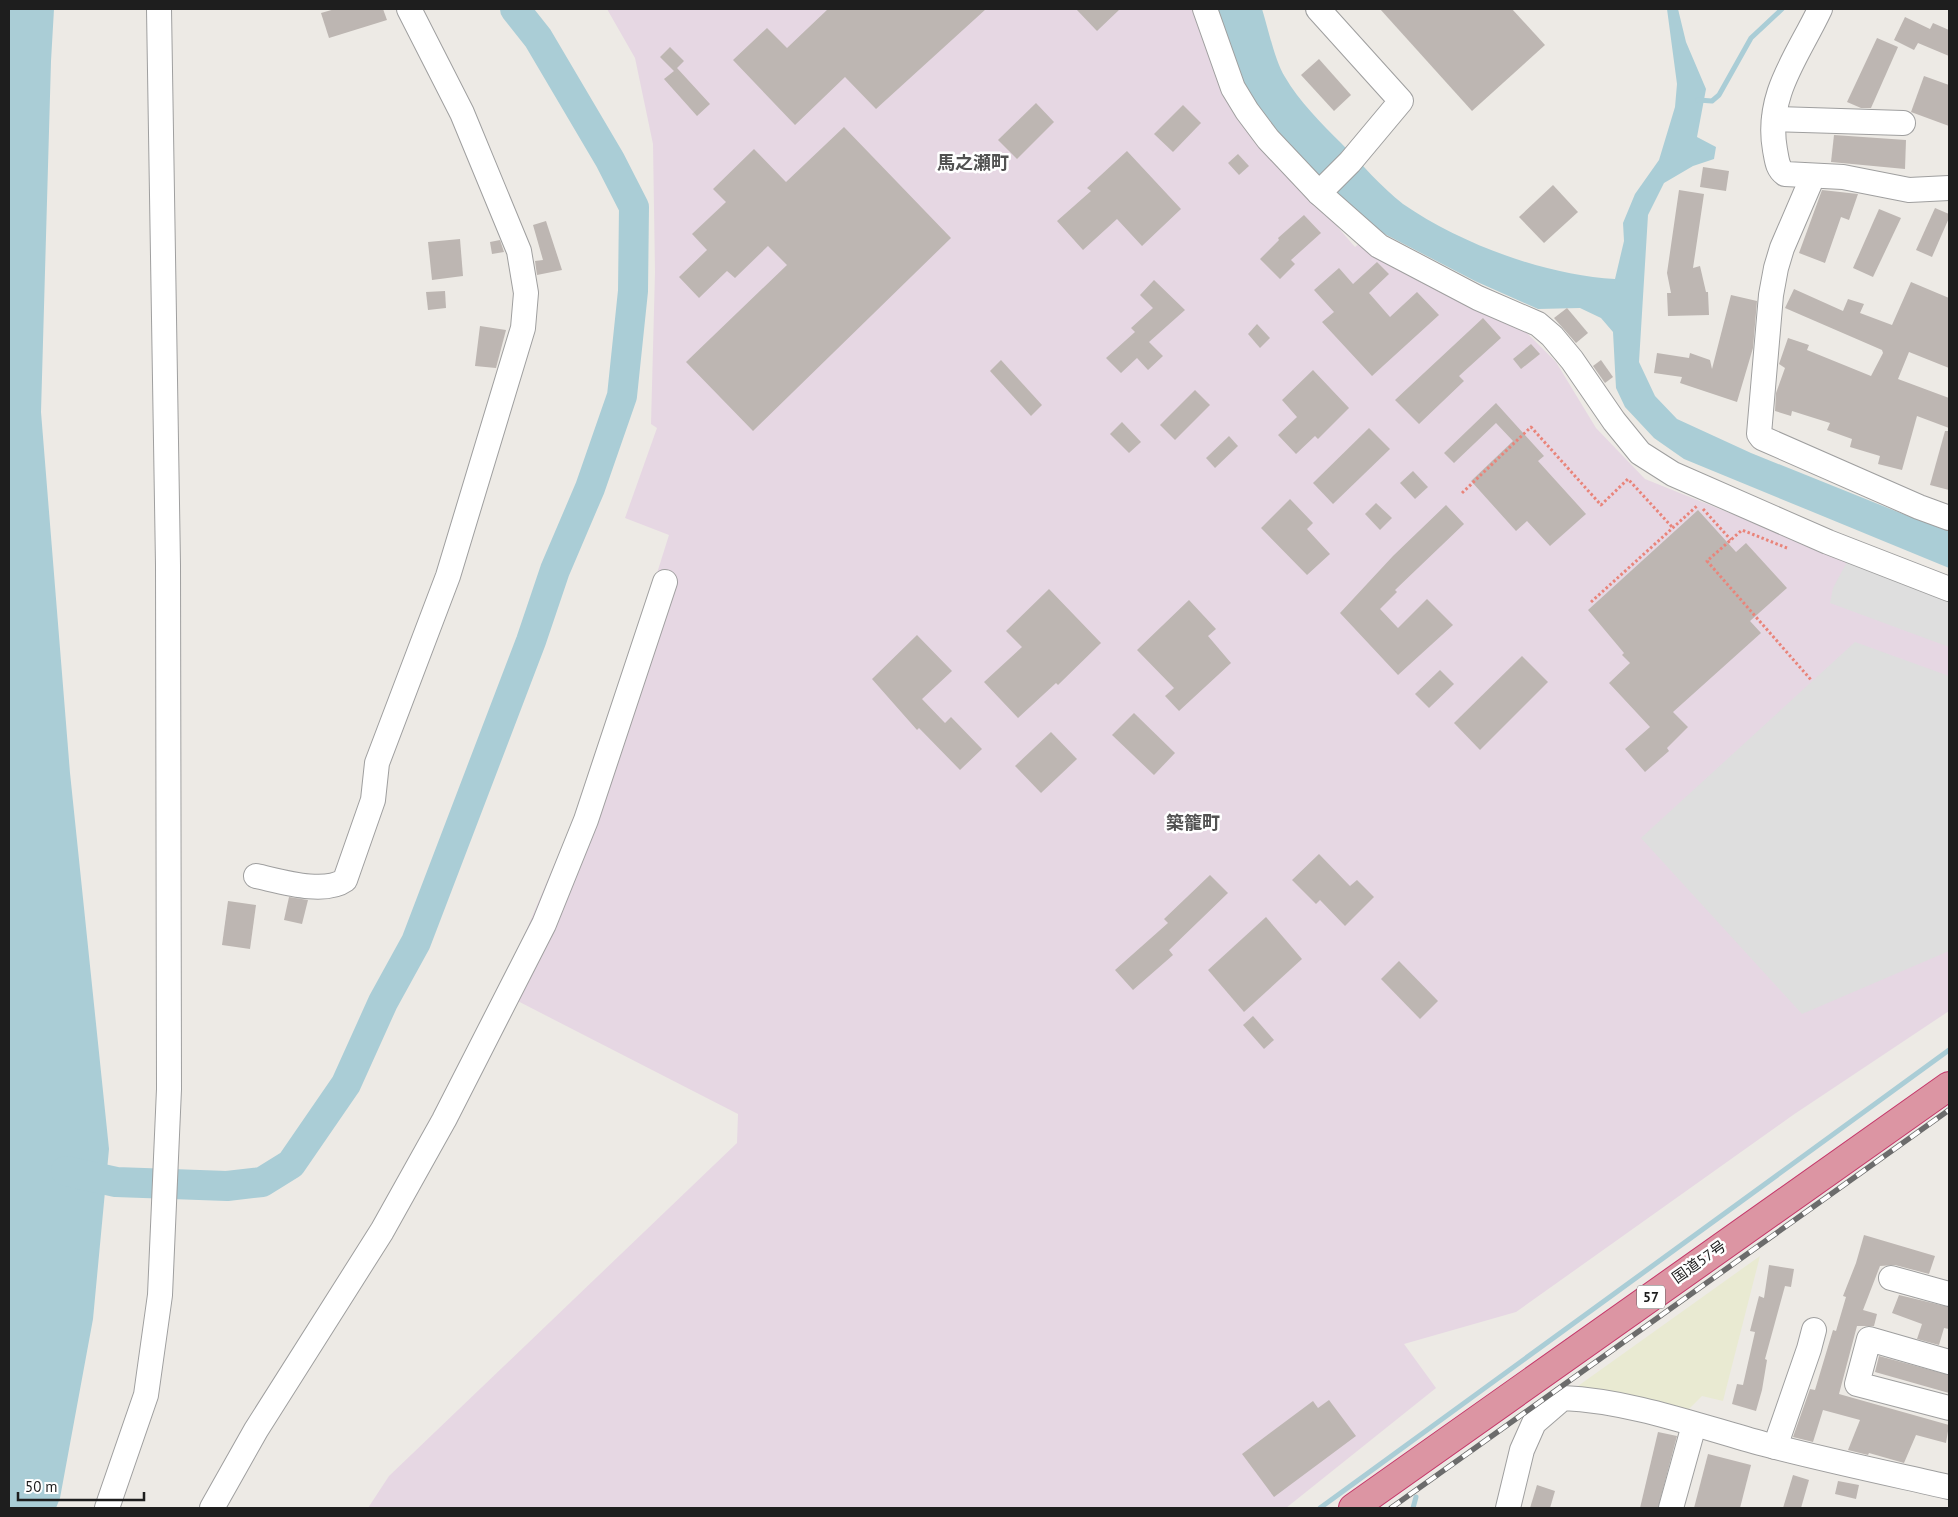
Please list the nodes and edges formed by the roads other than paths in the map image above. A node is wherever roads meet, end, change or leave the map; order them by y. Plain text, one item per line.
1 (158, 9) edge
2 (409, 9) edge
3 (1205, 9) edge
4 (1318, 9) edge
5 (1820, 9) edge
6 (1774, 119) junction
7 (1903, 123) dead end
8 (1813, 176) junction
9 (1949, 188) edge
10 (1322, 191) junction
11 (1949, 518) edge
12 (665, 582) dead end
13 (1949, 589) edge
14 (256, 876) dead end
15 (1949, 1086) edge
16 (1891, 1278) dead end
17 (1949, 1294) edge
18 (1814, 1330) dead end
19 (1949, 1362) edge
20 (1949, 1408) edge
21 (1694, 1425) junction
22 (1775, 1447) junction
23 (1949, 1487) edge
24 (107, 1508) edge
25 (212, 1508) edge
26 (1353, 1508) edge
27 (1508, 1508) edge
28 (1671, 1508) edge

1 - 24 street
2 - 14 street
3 - 10 street
4 - 10 street
5 - 6 street
6 - 7 street
6 - 8 street
8 - 9 street
8 - 11 street
10 - 13 street
12 - 25 street
15 - 26 highway, 国道57号 / 57
16 - 17 street
18 - 22 street
19 - 20 street
21 - 22 street
21 - 27 street
21 - 28 street
22 - 23 street

